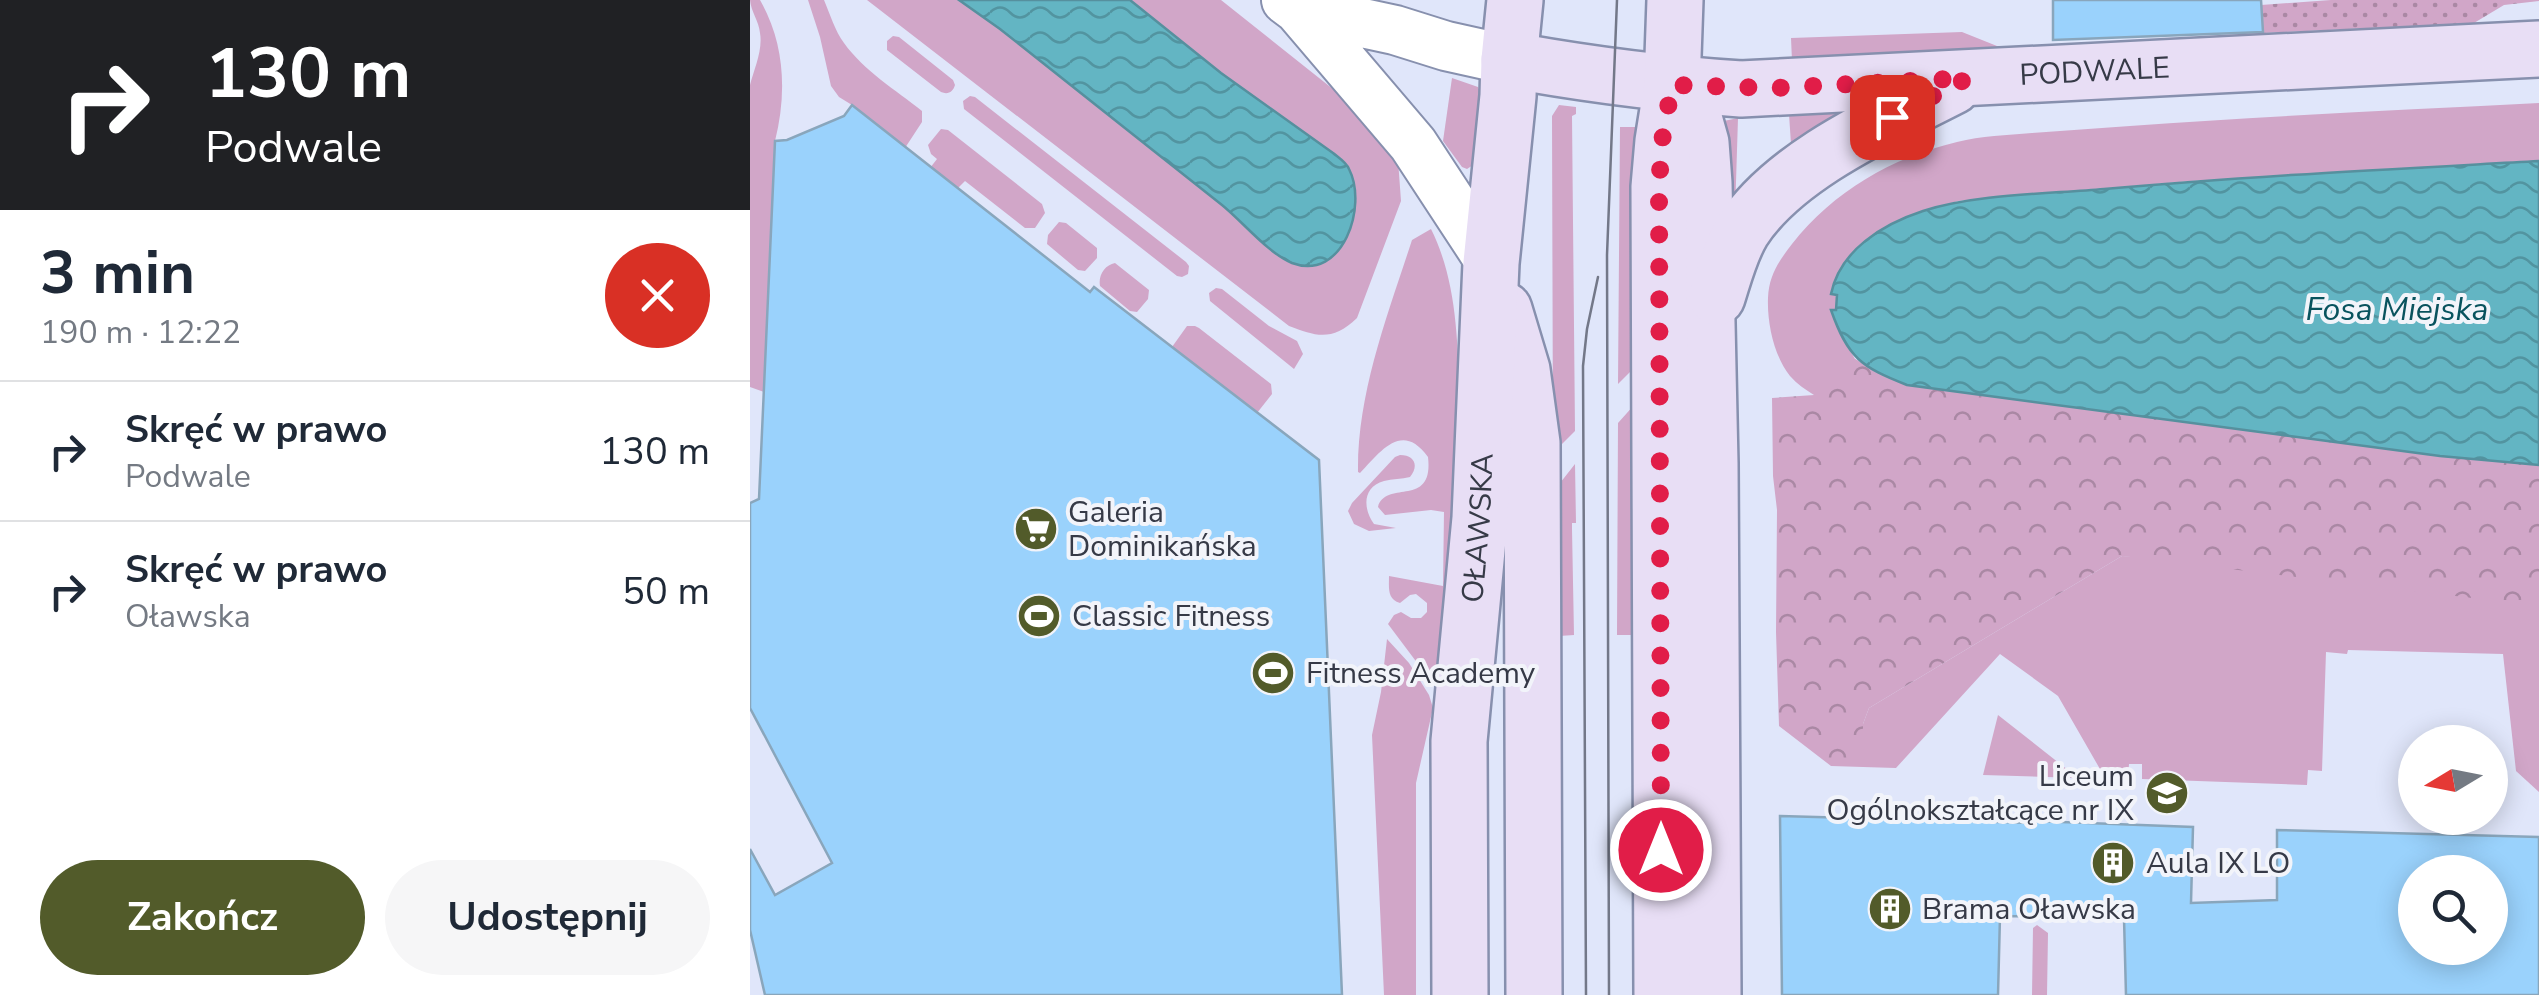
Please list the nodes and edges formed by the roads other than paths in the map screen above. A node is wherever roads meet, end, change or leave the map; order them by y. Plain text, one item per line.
1 (1515, 0) edge
2 (1675, 0) edge
3 (1292, 5) edge
4 (2539, 48) edge
5 (1509, 60) junction
6 (1968, 78) junction
7 (1672, 85) junction
8 (1491, 264) junction
9 (1707, 334) junction
10 (1460, 995) edge
11 (1534, 995) edge
12 (1662, 995) edge
13 (1713, 995) edge

1 - 5 main road, OŁAWSKA
2 - 7 main road
3 - 5 street, PODWALE
3 - 8 street, PODWALE
4 - 6 main road, PODWALE
5 - 7 main road, PODWALE
5 - 8 main road, OŁAWSKA
6 - 7 main road, PODWALE
6 - 9 main road
7 - 9 main road
7 - 12 main road
8 - 10 main road, OŁAWSKA
8 - 11 main road
9 - 13 main road

